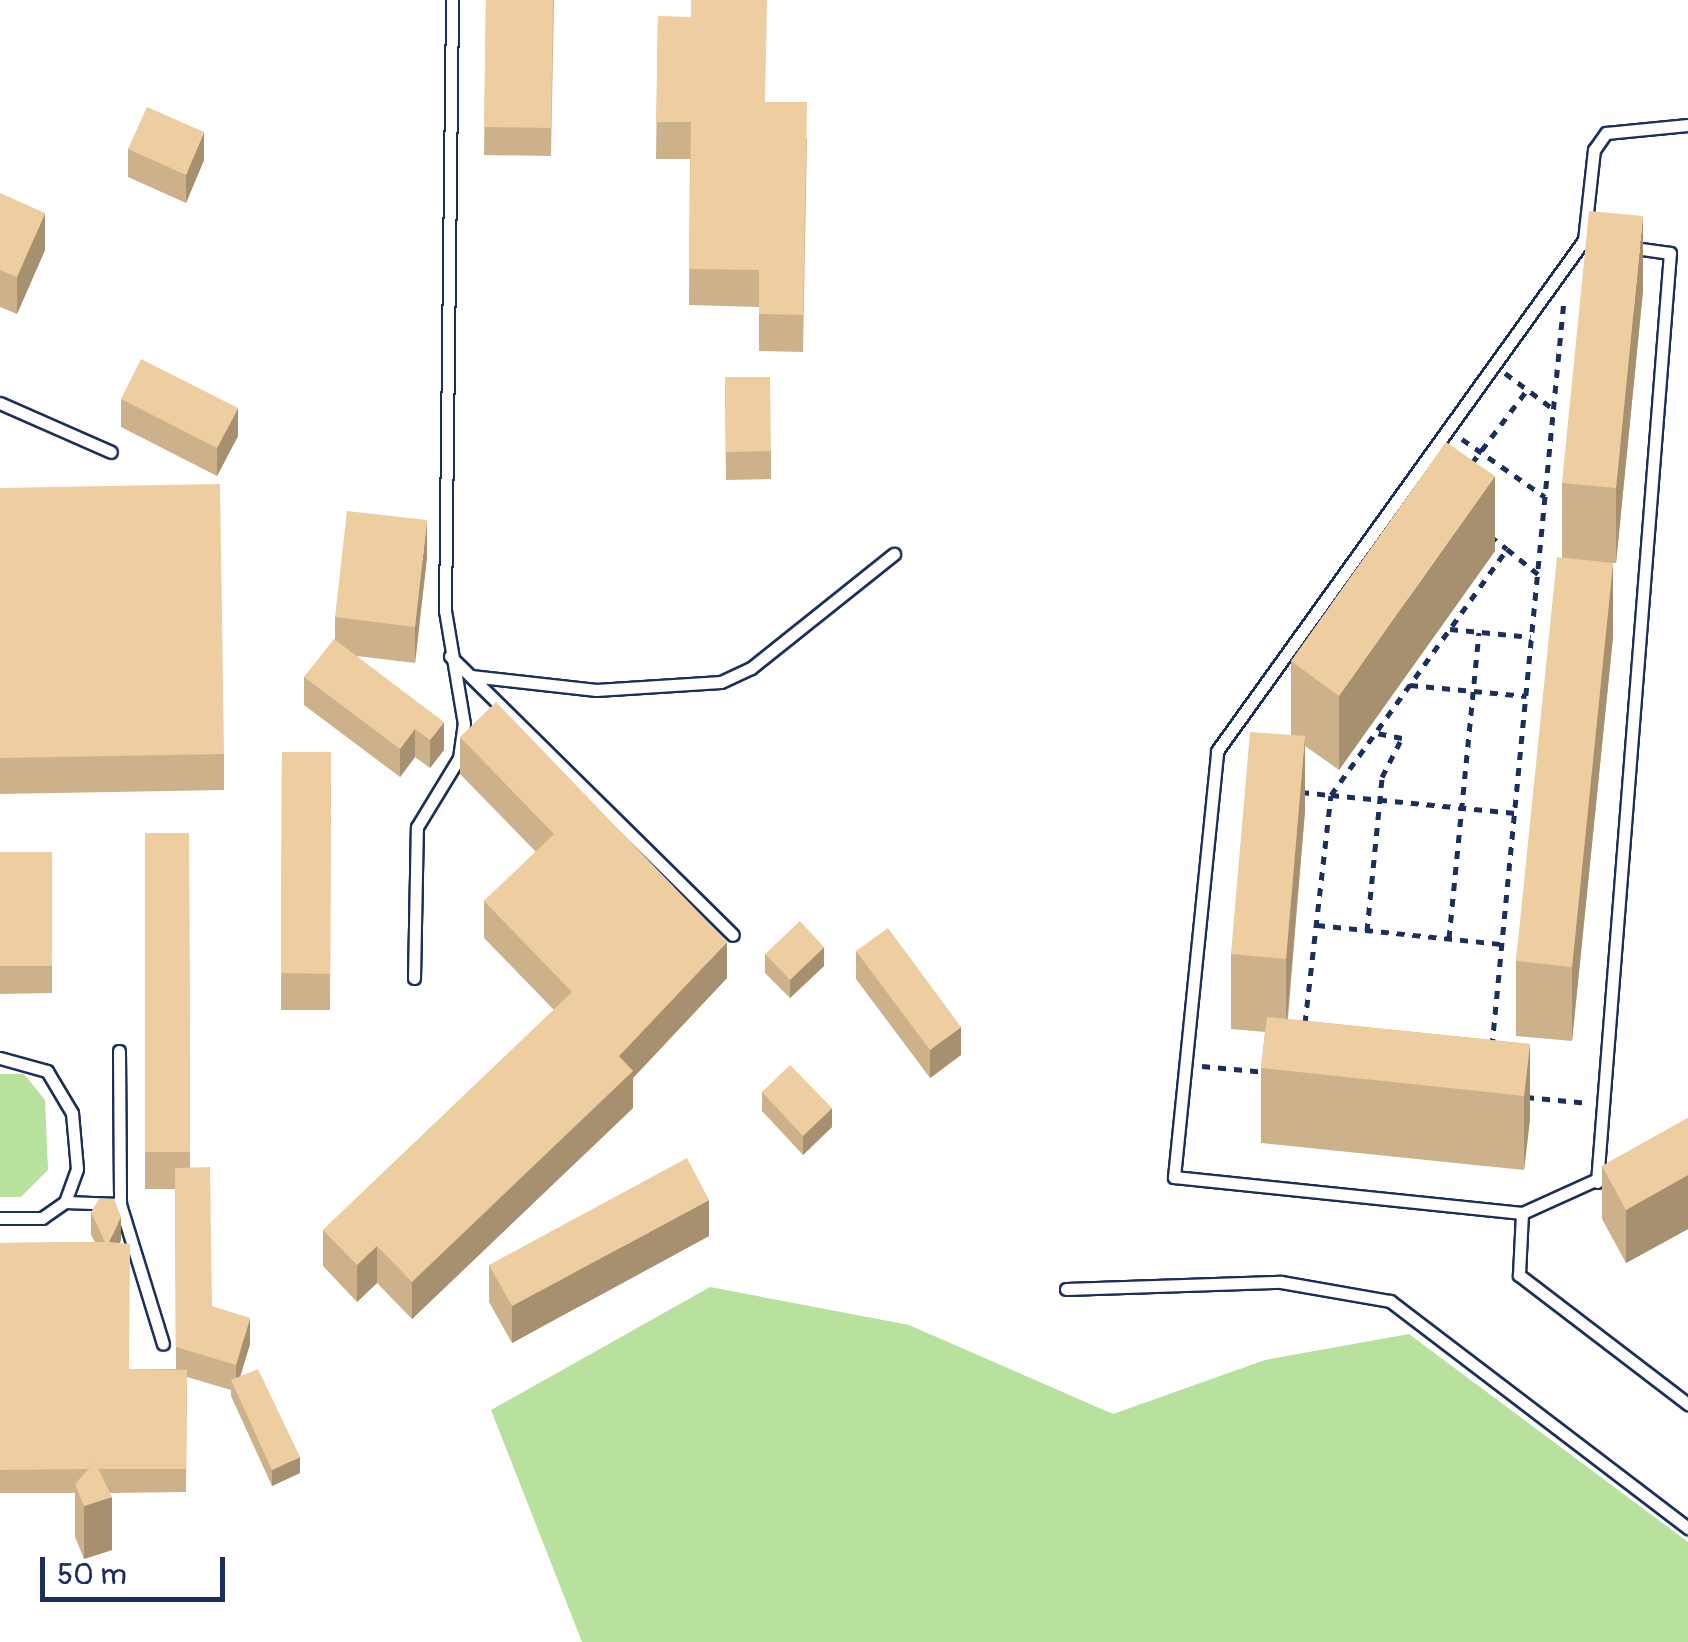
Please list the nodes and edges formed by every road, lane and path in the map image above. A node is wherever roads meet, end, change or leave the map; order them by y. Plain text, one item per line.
1 (452, 0) edge
2 (1688, 125) edge
3 (1584, 240) junction
4 (1568, 262) junction
5 (1495, 365) junction
6 (1527, 390) junction
7 (0, 402) edge
8 (1553, 409) junction
9 (1449, 429) junction
10 (111, 452) dead end
11 (1480, 452) junction
12 (1462, 476) edge
13 (1545, 498) junction
14 (1482, 530) edge
15 (1507, 549) junction
16 (894, 554) dead end
17 (1538, 574) junction
18 (1450, 629) junction
19 (1479, 632) junction
20 (1532, 638) junction
21 (450, 656) junction
22 (471, 676) junction
23 (1410, 685) junction
24 (1473, 691) junction
25 (1526, 696) junction
26 (1376, 733) junction
27 (1292, 791) edge
28 (1331, 795) junction
29 (1380, 800) junction
30 (1462, 807) junction
31 (1515, 812) junction
32 (1316, 926) junction
33 (1367, 931) junction
34 (733, 936) dead end
35 (1449, 938) junction
36 (1502, 944) dead end
37 (414, 978) dead end
38 (1304, 1038) edge
39 (119, 1051) dead end
40 (1492, 1056) edge
41 (0, 1058) edge
42 (1185, 1064) junction
43 (1280, 1074) edge
44 (1507, 1096) edge
45 (1603, 1105) junction
46 (1627, 1164) edge
47 (1597, 1182) junction
48 (65, 1202) junction
49 (120, 1204) junction
50 (1522, 1212) junction
51 (0, 1218) edge
52 (1066, 1289) dead end
53 (162, 1344) dead end
54 (1688, 1404) edge
55 (1688, 1528) edge

1 - 21 lane
2 - 3 lane
3 - 4 lane
3 - 45 lane
4 - 5 lane
4 - 8 path
5 - 6 path
5 - 9 lane
6 - 8 path
6 - 11 path
7 - 10 lane
8 - 13 path
9 - 11 path
9 - 42 lane
11 - 12 path
11 - 13 path
13 - 17 path
14 - 15 path
15 - 17 path
15 - 18 path
16 - 22 lane
17 - 20 path
18 - 19 path
18 - 23 path
19 - 20 path
19 - 24 path
20 - 25 path
21 - 22 lane
21 - 37 lane
22 - 34 lane
23 - 24 path
23 - 26 path
24 - 25 path
24 - 30 path
25 - 31 path
26 - 28 path
26 - 29 path
27 - 28 path
28 - 29 path
28 - 32 path
29 - 30 path
29 - 33 path
30 - 31 path
30 - 35 path
31 - 40 path
32 - 33 path
32 - 38 path
33 - 35 path
35 - 36 path
39 - 49 lane
41 - 48 lane
42 - 43 path
42 - 50 lane
44 - 45 path
45 - 47 lane
46 - 47 lane
47 - 50 lane
48 - 49 lane
48 - 51 lane
49 - 53 lane
50 - 54 lane
52 - 55 lane

